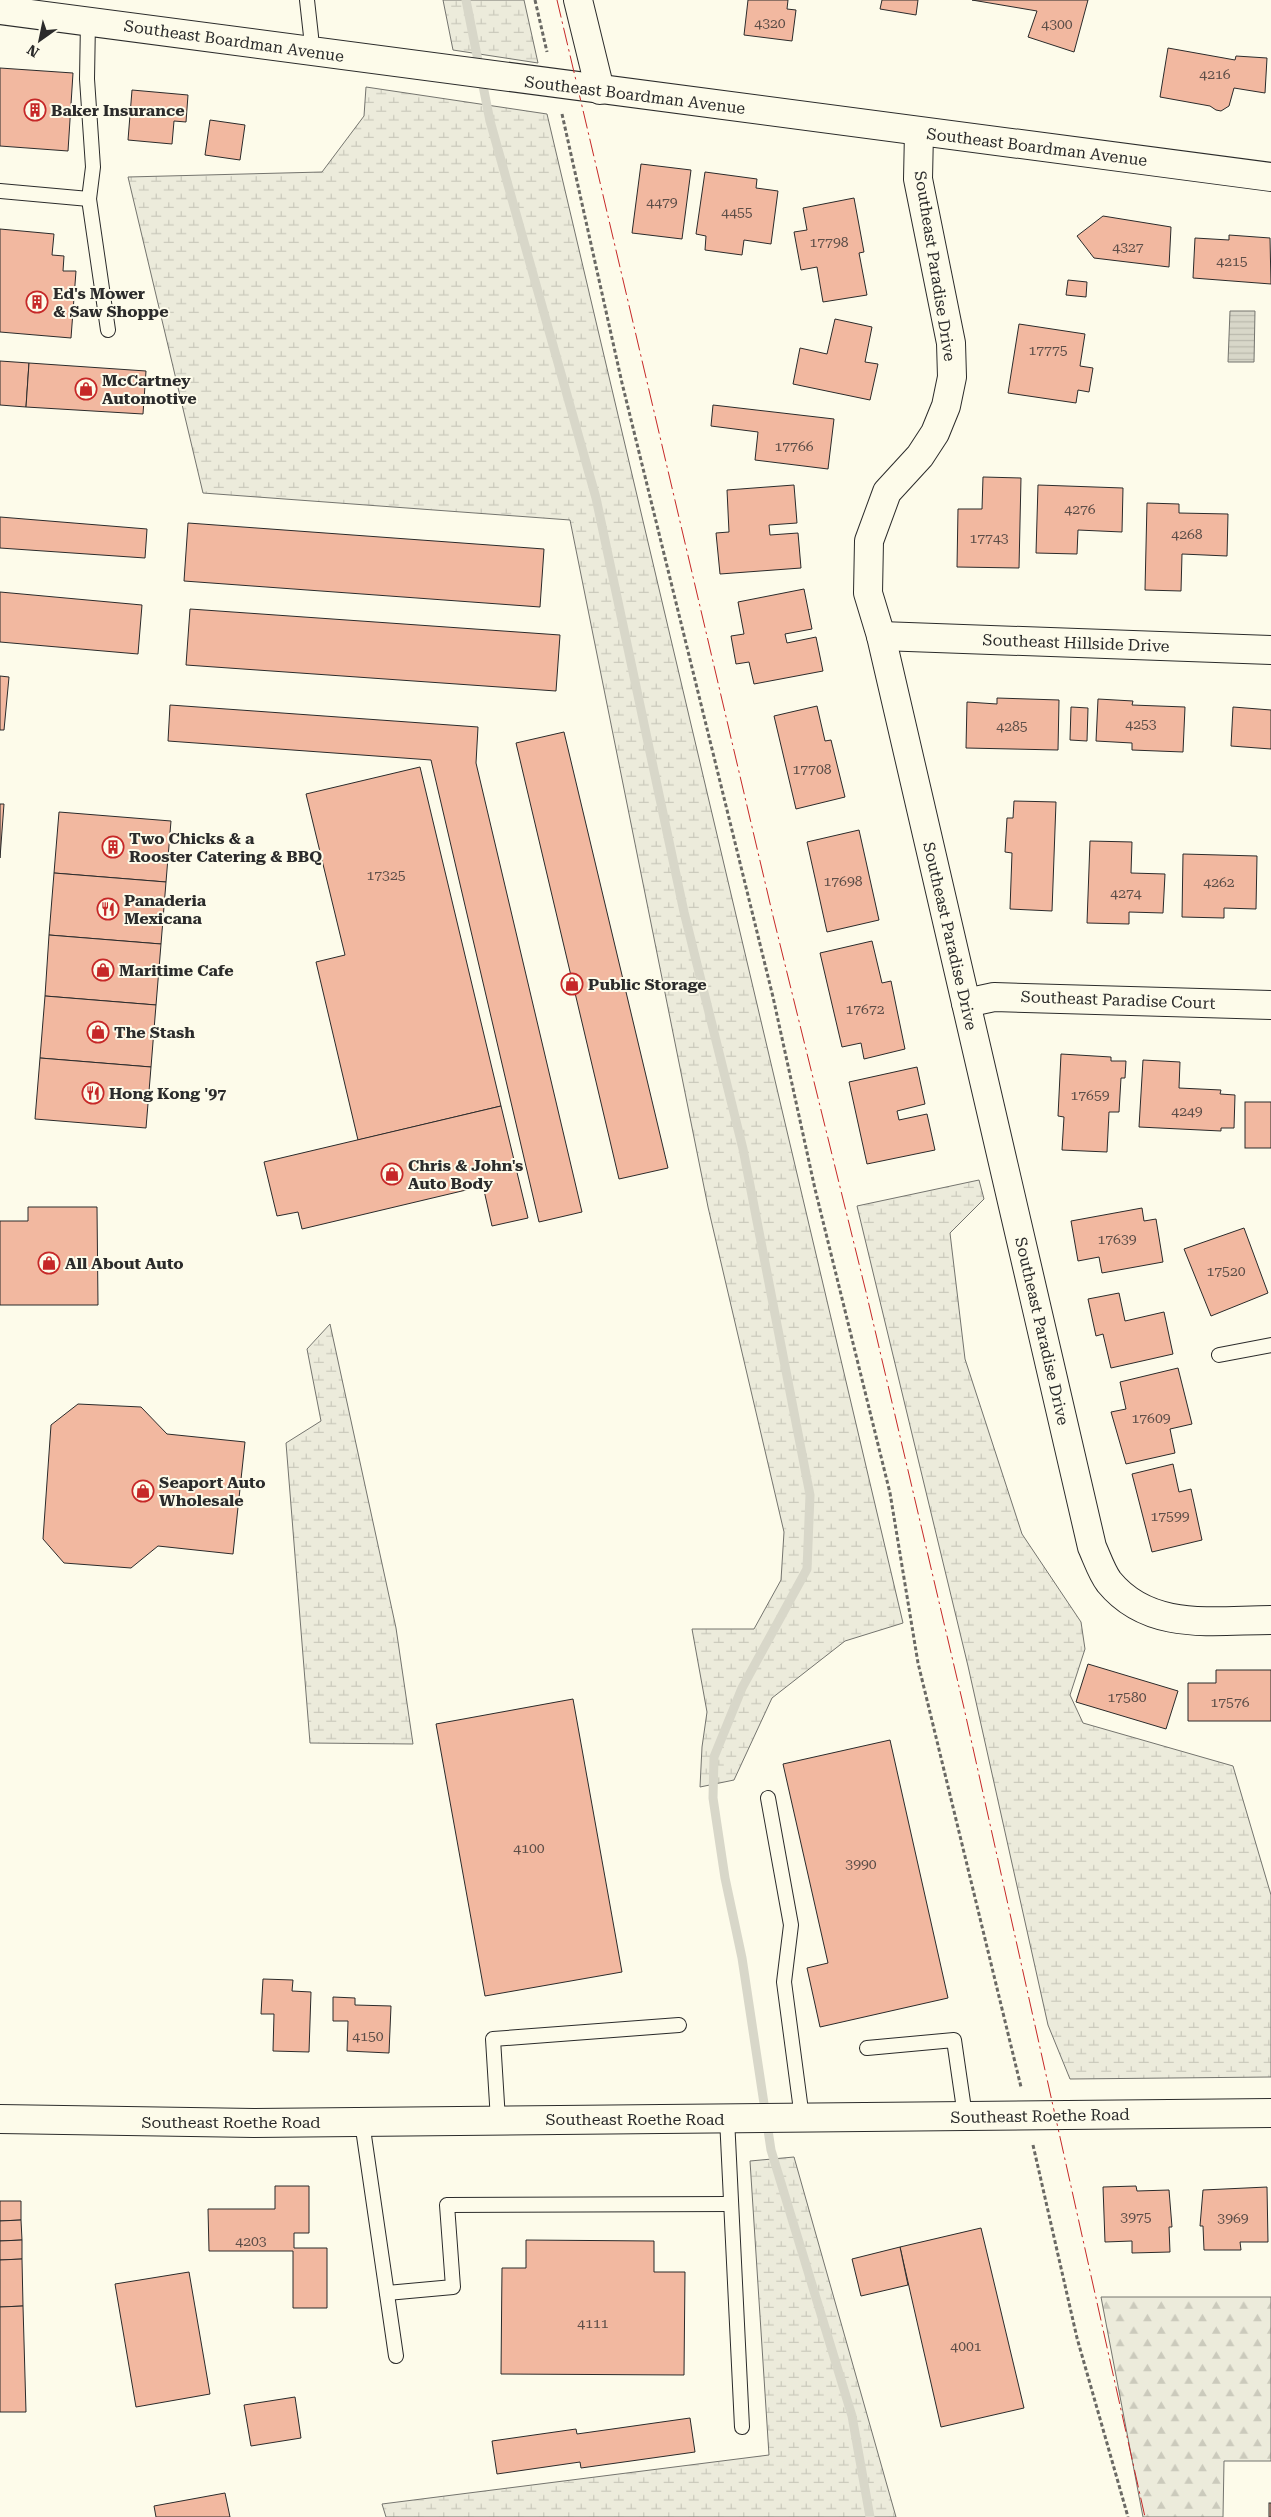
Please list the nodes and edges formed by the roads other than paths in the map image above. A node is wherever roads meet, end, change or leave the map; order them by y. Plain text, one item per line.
1 (307, 0) edge
2 (578, 0) edge
3 (0, 10) edge
4 (88, 21) junction
5 (310, 50) junction
6 (600, 90) junction
7 (919, 132) junction
8 (1271, 177) edge
9 (0, 191) edge
10 (89, 199) junction
11 (108, 330) dead end
12 (881, 636) junction
13 (1271, 650) edge
14 (966, 1004) junction
15 (1271, 1004) edge
16 (1271, 1345) edge
17 (1219, 1355) dead end
18 (1271, 1620) edge
19 (768, 1798) dead end
20 (679, 2025) dead end
21 (866, 2048) dead end
22 (1271, 2113) edge
23 (965, 2116) junction
24 (727, 2118) junction
25 (802, 2118) junction
26 (0, 2119) edge
27 (498, 2120) junction
28 (362, 2122) junction
29 (731, 2204) junction
30 (387, 2294) junction
31 (396, 2356) dead end
32 (742, 2427) dead end

1 - 5 lane
2 - 6 street
3 - 4 street, Southeast Boardman Avenue
4 - 5 street, Southeast Boardman Avenue
4 - 10 lane
5 - 6 street, Southeast Boardman Avenue
6 - 7 street, Southeast Boardman Avenue
7 - 8 street, Southeast Boardman Avenue
7 - 12 street, Southeast Paradise Drive
9 - 10 lane
10 - 11 lane
12 - 13 street, Southeast Hillside Drive
12 - 14 street, Southeast Paradise Drive
14 - 15 street, Southeast Paradise Court
14 - 18 street, Southeast Paradise Drive
16 - 17 lane
19 - 25 lane
20 - 27 lane
21 - 23 lane
22 - 23 street, Southeast Roethe Road
23 - 25 street, Southeast Roethe Road
24 - 25 street, Southeast Roethe Road
24 - 27 street, Southeast Roethe Road
24 - 29 lane
26 - 28 street, Southeast Roethe Road
27 - 28 street, Southeast Roethe Road
28 - 30 lane
29 - 30 lane
29 - 32 lane
30 - 31 lane

